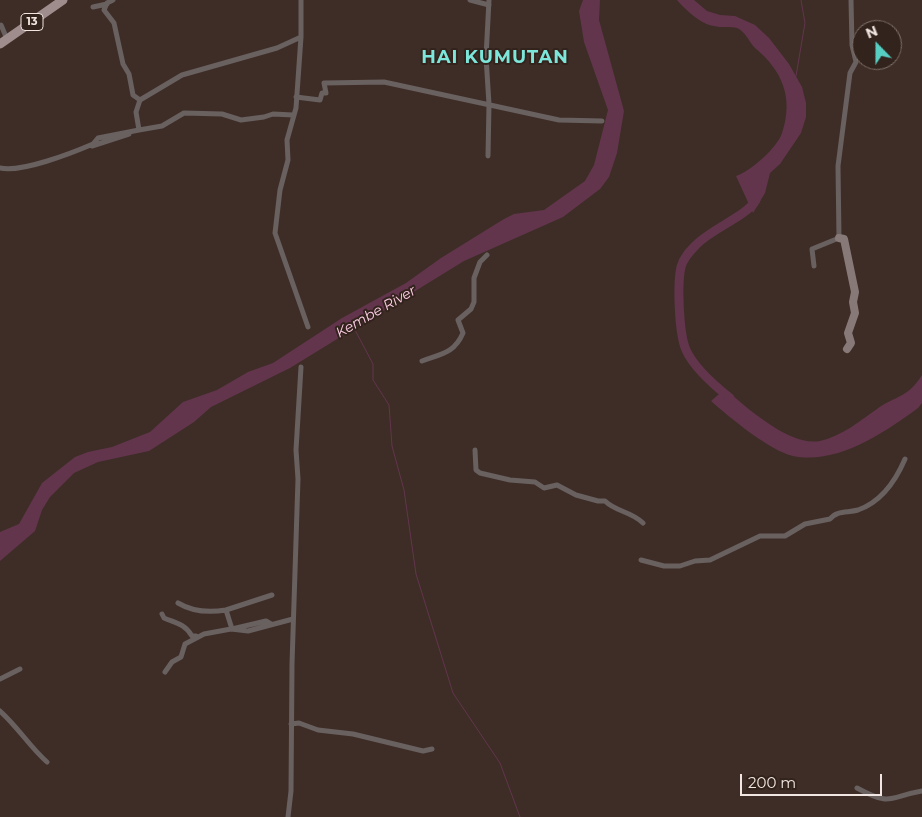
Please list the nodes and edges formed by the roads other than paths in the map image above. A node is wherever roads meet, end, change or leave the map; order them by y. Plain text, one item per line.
1 (63, 0) edge
2 (95, 0) edge
3 (114, 0) edge
4 (302, 0) edge
5 (470, 0) edge
6 (851, 0) edge
7 (489, 2) edge
8 (106, 3) edge
9 (1, 25) edge
10 (301, 38) junction
11 (4, 41) edge
12 (296, 97) junction
13 (140, 100) junction
14 (489, 104) junction
15 (293, 115) junction
16 (602, 121) dead end
17 (137, 130) junction
18 (488, 156) dead end
19 (0, 168) edge
20 (839, 238) junction
21 (487, 255) dead end
22 (814, 266) dead end
23 (308, 327) dead end
24 (847, 348) dead end
25 (422, 361) dead end
26 (301, 367) dead end
27 (475, 450) dead end
28 (906, 460) dead end
29 (643, 522) dead end
30 (641, 560) dead end
31 (272, 595) dead end
32 (178, 603) dead end
33 (226, 610) junction
34 (162, 614) dead end
35 (293, 619) junction
36 (232, 629) junction
37 (196, 636) junction
38 (20, 669) dead end
39 (165, 672) dead end
40 (0, 679) edge
41 (0, 711) edge
42 (291, 724) junction
43 (432, 749) dead end
44 (47, 762) dead end
45 (857, 788) dead end
46 (922, 791) edge
47 (288, 817) edge

1 - 11 main road, 13
2 - 8 street
3 - 8 street
4 - 10 street
5 - 7 street
6 - 20 street
7 - 14 street
8 - 13 street
9 - 11 street
10 - 12 street
10 - 13 street
12 - 14 street
12 - 15 street
13 - 17 street
14 - 16 street
14 - 18 street
15 - 17 street
15 - 23 street
17 - 19 street
20 - 22 street
20 - 24 street
21 - 25 street
26 - 35 street
27 - 29 street
28 - 30 street
31 - 33 street
32 - 33 street
33 - 36 street
34 - 37 street
35 - 36 street
35 - 42 street
36 - 37 street
37 - 39 street
38 - 40 street
41 - 44 street
42 - 43 street
42 - 47 street
45 - 46 street

